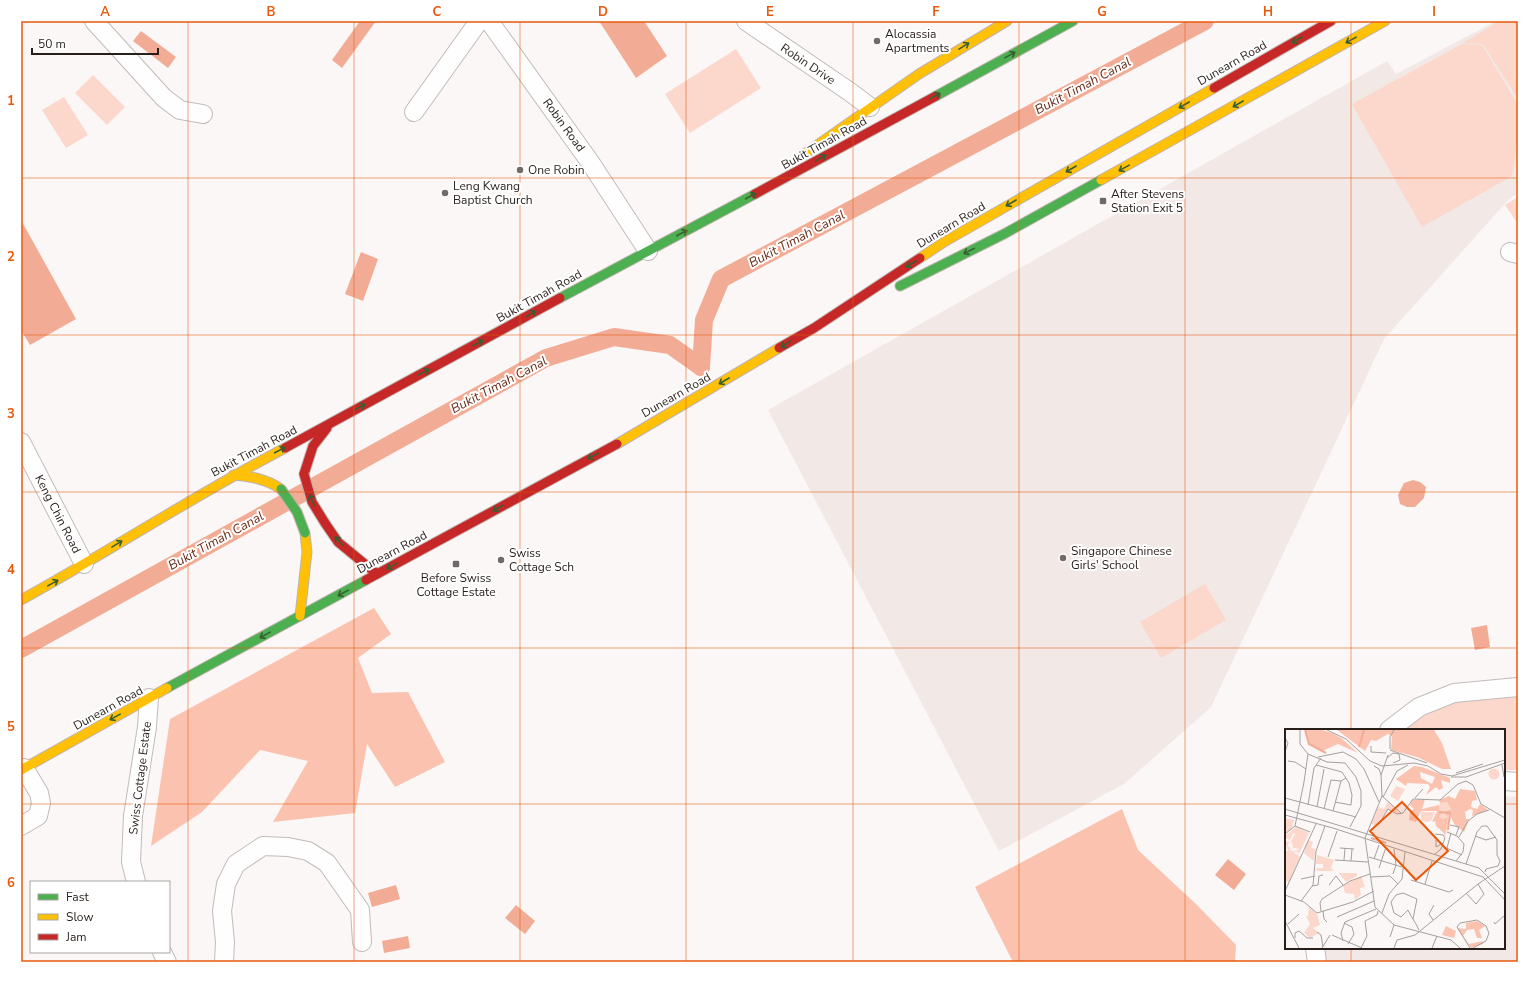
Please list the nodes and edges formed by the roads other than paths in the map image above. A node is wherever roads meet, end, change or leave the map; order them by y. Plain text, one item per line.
1 (94, 21) edge
2 (480, 21) edge
3 (489, 21) edge
4 (746, 21) edge
5 (1008, 21) edge
6 (1073, 21) edge
7 (1331, 21) edge
8 (1385, 21) edge
9 (870, 108) junction
10 (414, 112) dead end
11 (203, 114) dead end
12 (787, 177) junction
13 (648, 251) junction
14 (892, 290) dead end
15 (878, 297) dead end
16 (814, 328) junction
17 (331, 424) junction
18 (21, 442) edge
19 (233, 475) junction
20 (84, 564) junction
21 (377, 574) junction
22 (21, 600) edge
23 (300, 616) junction
24 (1518, 687) edge
25 (149, 698) junction
26 (1390, 729) edge
27 (23, 769) edge
28 (1505, 781) edge
29 (1518, 782) edge
30 (21, 826) edge
31 (136, 881) edge
32 (362, 942) dead end
33 (1315, 949) edge
34 (162, 953) edge
35 (167, 962) edge
36 (224, 962) edge
37 (1317, 962) edge

1 - 11 street
2 - 10 street
3 - 13 street, Robin Road
4 - 9 street, Robin Drive
9 -> 5 highway
12 -> 6 highway, Bukit Timah Road
7 -> 16 highway, Dunearn Road
8 -> 14 highway
9 - 12 highway
13 -> 12 highway, Bukit Timah Road
17 -> 13 highway, Bukit Timah Road
15 - 16 highway
16 -> 21 highway, Dunearn Road
19 -> 17 highway, Bukit Timah Road
21 -> 17 highway, bridge
18 - 20 street, Keng Chin Road
20 -> 19 highway, Bukit Timah Road
19 - 23 highway, bridge
22 -> 20 highway, Bukit Timah Road
21 -> 23 highway, Dunearn Road
23 -> 25 highway, Dunearn Road
24 - 26 street
25 -> 27 highway, Dunearn Road
25 - 31 street, Swiss Cottage Estate
27 - 30 street
28 - 29 street
32 - 36 street
33 - 37 street
34 - 35 street

